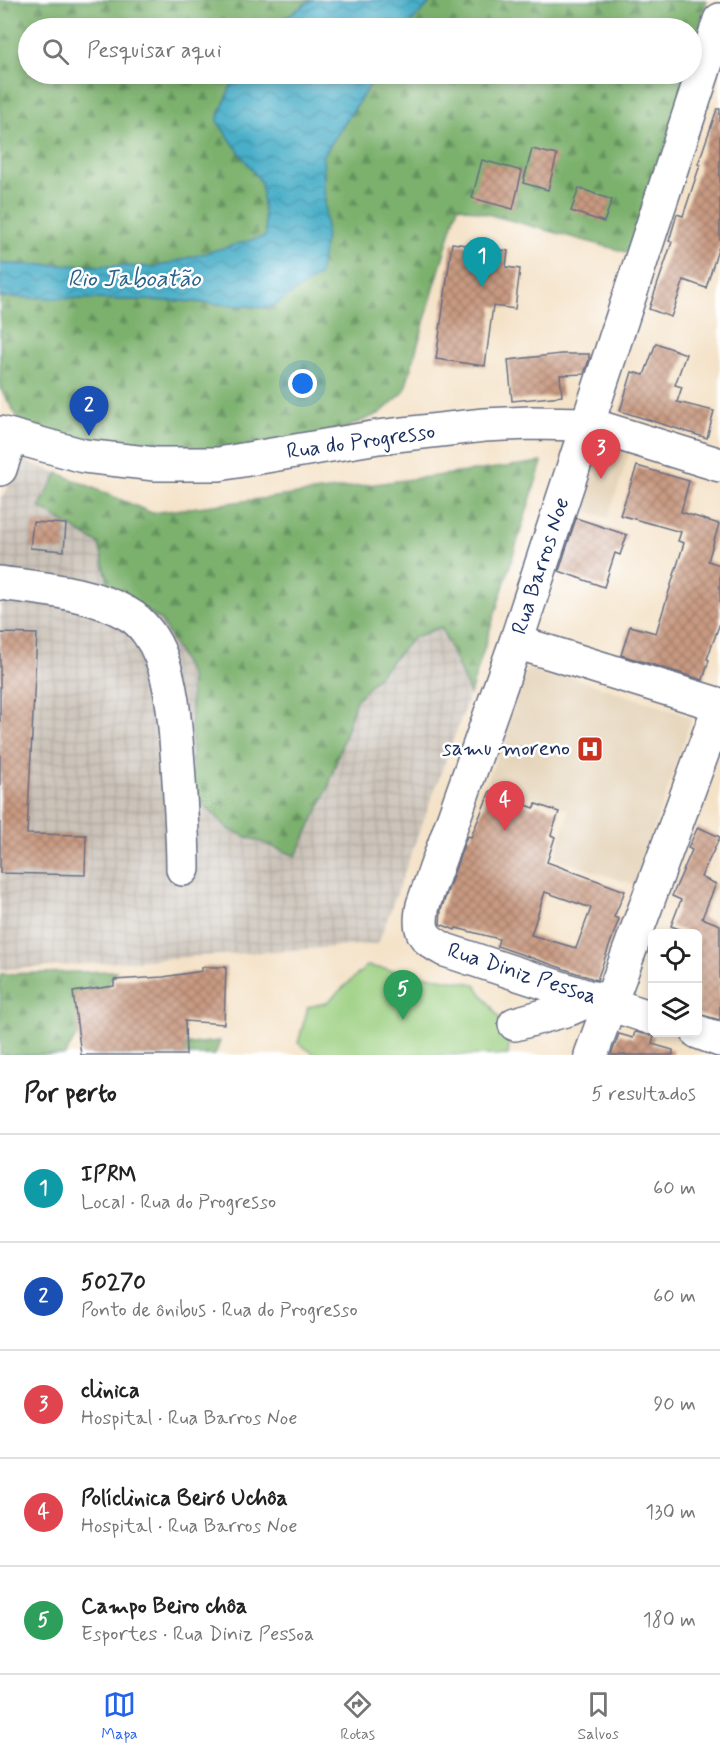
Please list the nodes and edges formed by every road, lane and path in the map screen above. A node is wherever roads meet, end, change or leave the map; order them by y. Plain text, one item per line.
1 (720, 20) edge
2 (702, 75) edge
3 (699, 84) edge
4 (588, 424) junction
5 (5, 434) edge
6 (720, 465) edge
7 (0, 469) edge
8 (0, 583) edge
9 (516, 642) junction
10 (720, 705) edge
11 (183, 869) dead end
12 (423, 905) joint
13 (603, 1001) junction
14 (648, 1017) edge
15 (515, 1024) dead end
16 (702, 1033) edge
17 (720, 1040) edge
18 (591, 1055) edge

1 - 2 street, Rua Barros Noe
3 - 4 street, Rua Barros Noe
4 - 5 street, Rua do Progresso
4 - 6 street, Rua do Progresso
4 - 9 street, Rua Barros Noe
5 - 7 street
8 - 11 street
9 - 10 street
9 - 12 street, Rua Barros Noe
10 - 13 street
12 - 13 street, Rua Diniz Pessoa
13 - 14 street, Rua Diniz Pessoa
13 - 15 street
13 - 18 street
16 - 17 street

